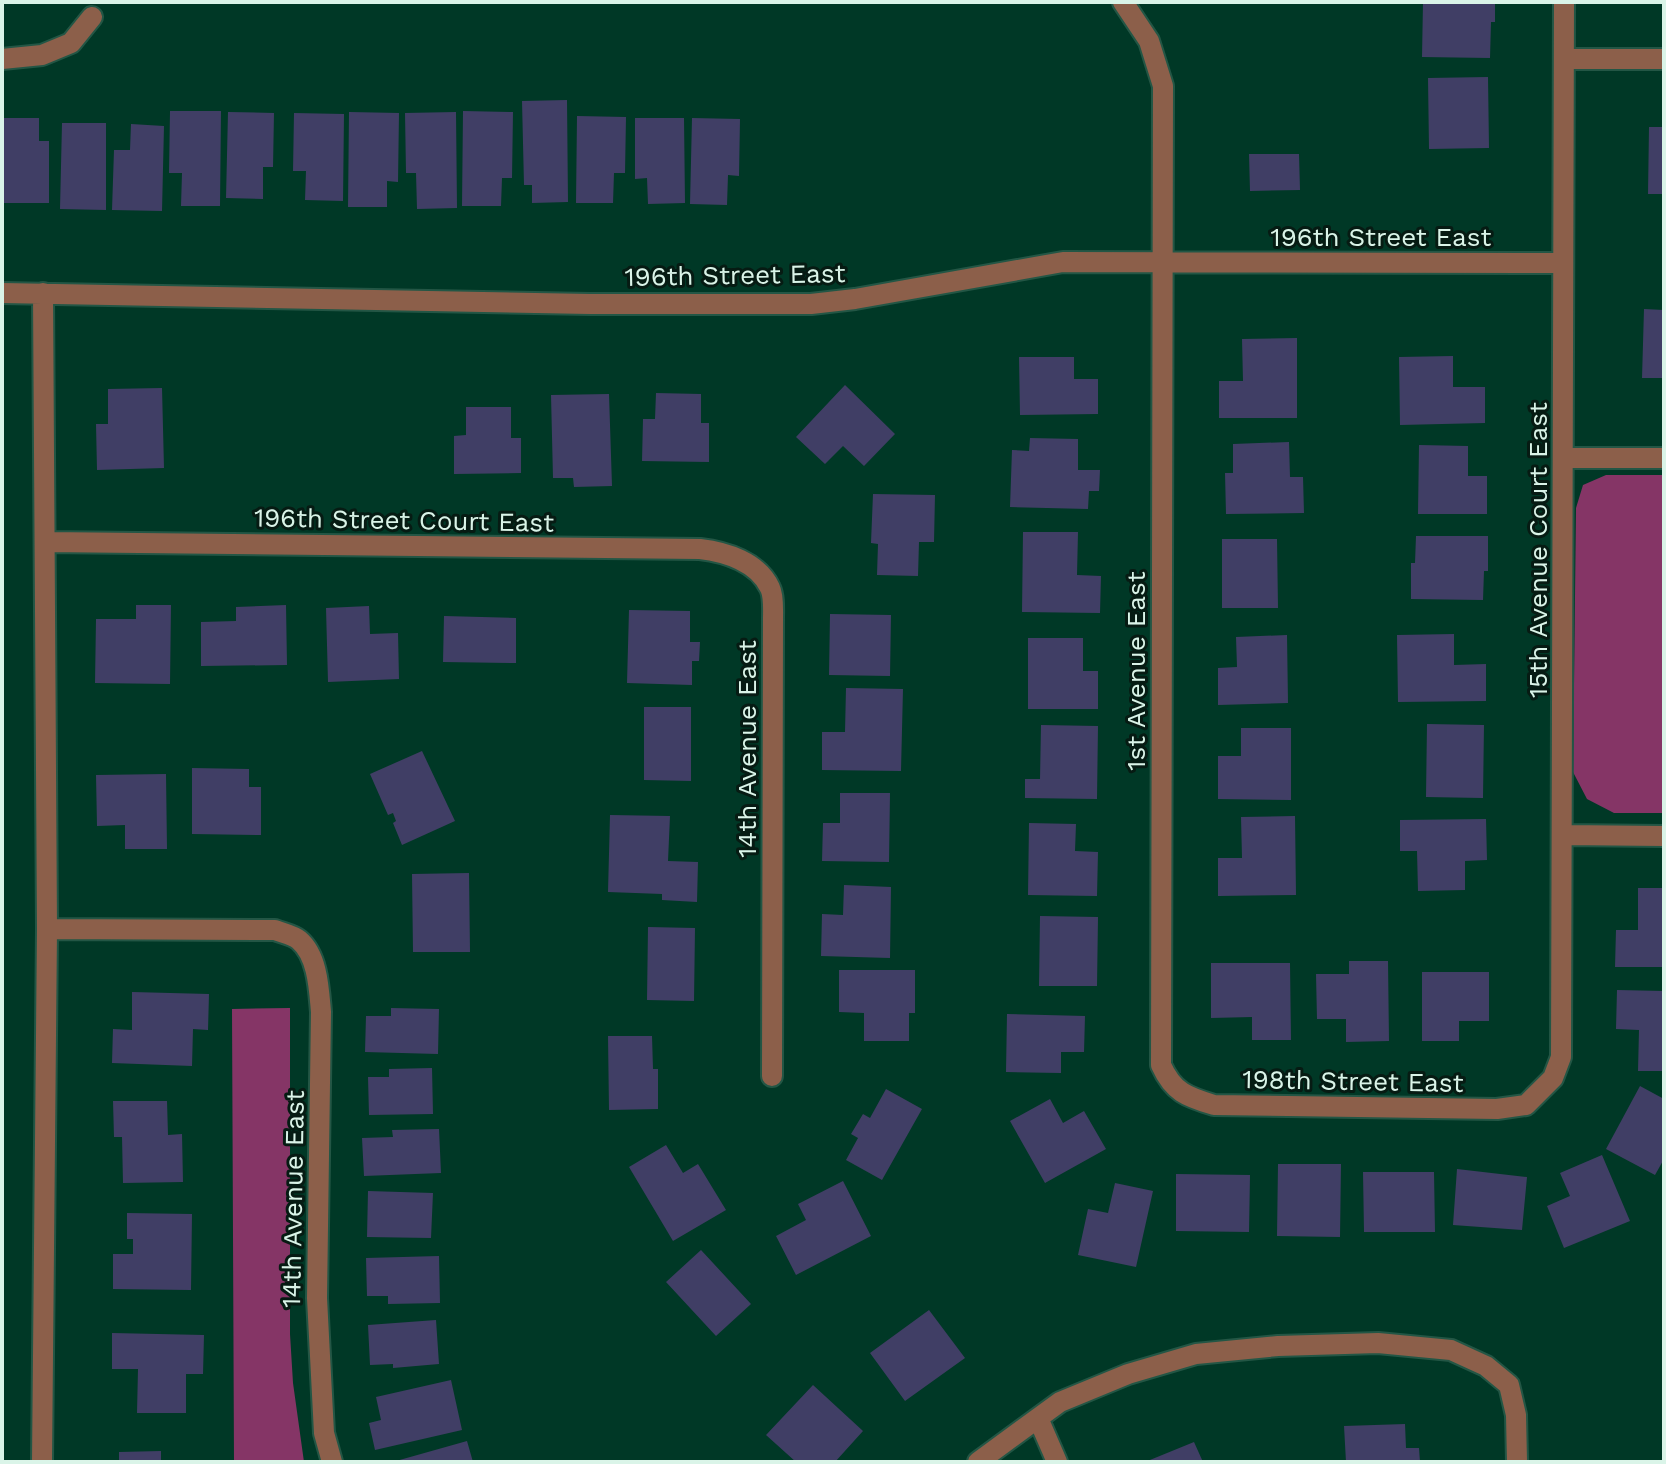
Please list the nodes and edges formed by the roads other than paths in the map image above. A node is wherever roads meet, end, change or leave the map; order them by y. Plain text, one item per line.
1 (1123, 2) edge
2 (1564, 2) edge
3 (92, 17) dead end
4 (2, 59) edge
5 (1564, 59) junction
6 (1664, 59) edge
7 (1163, 262) junction
8 (1563, 263) junction
9 (2, 293) edge
10 (43, 293) junction
11 (1565, 458) junction
12 (1664, 458) edge
13 (46, 542) junction
14 (757, 570) joint
15 (1563, 835) junction
16 (1664, 836) edge
17 (47, 929) junction
18 (772, 1076) dead end
19 (1168, 1080) joint
20 (1540, 1092) joint
21 (1038, 1418) junction
22 (42, 1462) edge
23 (332, 1462) edge
24 (978, 1462) edge
25 (1057, 1462) edge
26 (1517, 1462) edge

1 - 7 street, 1st Avenue East
2 - 5 street, 15th Avenue Court East
3 - 4 street
5 - 6 street
5 - 8 street, 15th Avenue Court East
7 - 8 street, 196th Street East
7 - 10 street, 196th Street East
7 - 19 street, 1st Avenue East
8 - 11 street, 15th Avenue Court East
9 - 10 street, 196th Street East
10 - 13 street
11 - 12 street
11 - 15 street, 15th Avenue Court East
13 - 14 street, 196th Street Court East
13 - 17 street
14 - 18 street, 14th Avenue East
15 - 16 street
15 - 20 street, 15th Avenue Court East
17 - 22 street
17 - 23 street, 14th Avenue East
19 - 20 street, 198th Street East
21 - 24 street
21 - 25 street
21 - 26 street

